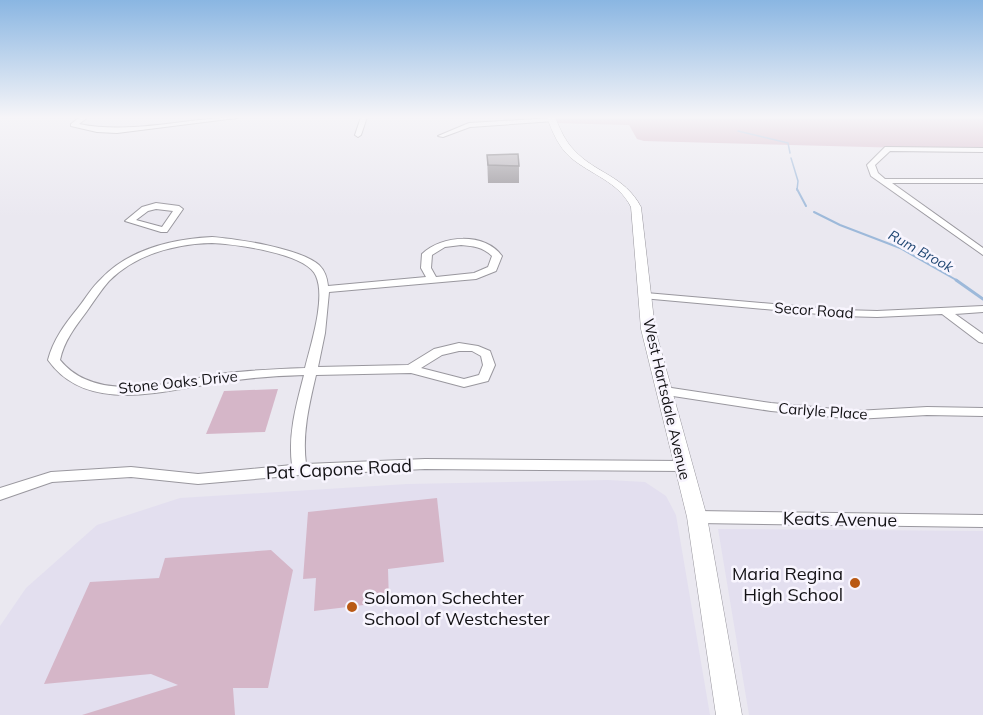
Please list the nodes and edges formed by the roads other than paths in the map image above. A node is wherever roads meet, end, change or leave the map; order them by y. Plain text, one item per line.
1 (570, 150) edge
2 (887, 150) edge
3 (883, 181) junction
4 (983, 181) edge
5 (164, 230) junction
6 (173, 246) junction
7 (983, 252) edge
8 (433, 280) junction
9 (324, 289) junction
10 (646, 296) junction
11 (983, 309) edge
12 (946, 312) junction
13 (983, 340) edge
14 (411, 369) junction
15 (310, 372) junction
16 (665, 391) junction
17 (983, 412) edge
18 (682, 466) junction
19 (300, 470) junction
20 (0, 494) edge
21 (697, 517) junction
22 (983, 521) edge
23 (729, 715) edge

1 - 10 main road, West Hartsdale Avenue
2 - 3 street
3 - 4 street
3 - 7 street
5 - 5 street
5 - 6 street
6 - 9 street, Stone Oaks Drive
6 - 15 street, Stone Oaks Drive
8 - 8 street
8 - 9 street
9 - 15 street
10 - 12 street, Secor Road
10 - 16 main road, West Hartsdale Avenue
11 - 12 street, Secor Road
12 - 13 street
14 - 14 street, Stone Oaks Drive
14 - 15 street, Stone Oaks Drive
15 - 19 street
16 - 17 street, Carlyle Place
16 - 18 main road, West Hartsdale Avenue
18 - 19 street, Pat Capone Road
18 - 21 main road, West Hartsdale Avenue
19 - 20 street, Pat Capone Road
21 - 22 street, Keats Avenue
21 - 23 main road, West Hartsdale Avenue

